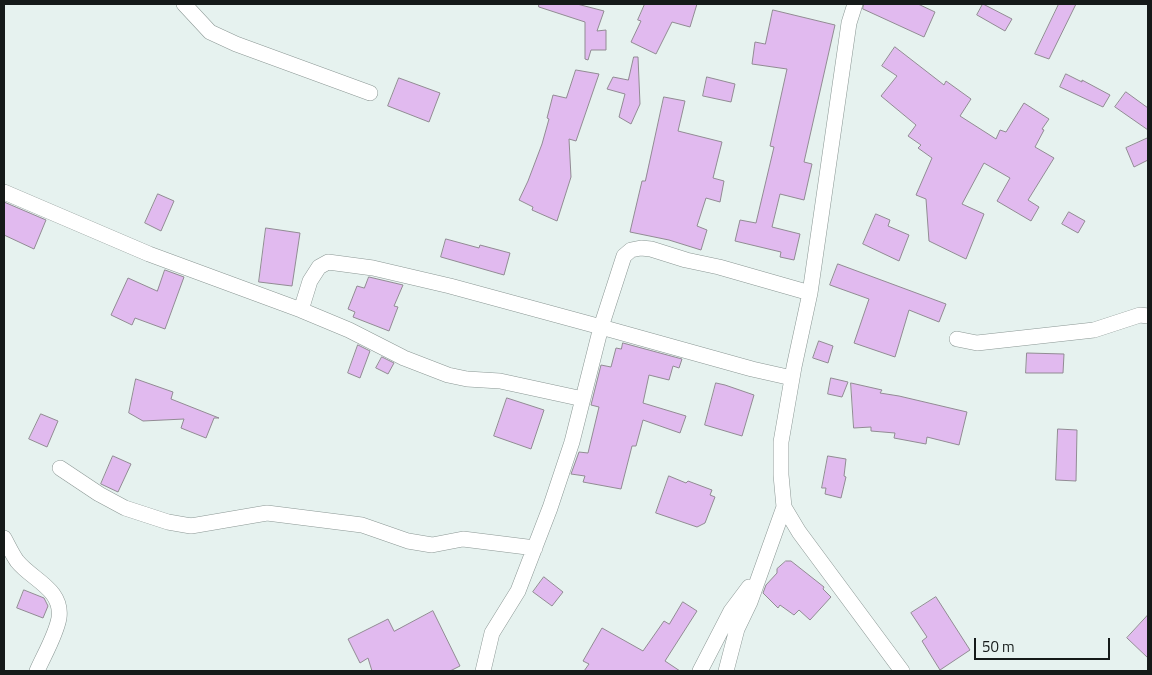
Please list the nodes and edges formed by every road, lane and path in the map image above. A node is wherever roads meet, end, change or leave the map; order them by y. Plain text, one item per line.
1 (184, 4) edge
2 (855, 4) edge
3 (370, 93) dead end
4 (4, 192) edge
5 (810, 293) junction
6 (301, 310) junction
7 (1148, 316) edge
8 (601, 327) junction
9 (957, 339) dead end
10 (792, 378) junction
11 (583, 399) junction
12 (60, 468) dead end
13 (784, 507) junction
14 (4, 538) edge
15 (535, 548) junction
16 (763, 567) junction
17 (37, 671) edge
18 (483, 671) edge
19 (700, 671) edge
20 (726, 671) edge
21 (902, 671) edge

1 - 3 street
2 - 5 street
4 - 6 street
5 - 8 street
5 - 10 street
6 - 8 street
6 - 11 street
7 - 9 street
8 - 10 street
8 - 11 street
10 - 13 street
11 - 15 street
12 - 15 street
13 - 16 street
13 - 21 street
14 - 17 street
15 - 18 street
16 - 19 street
16 - 20 street

